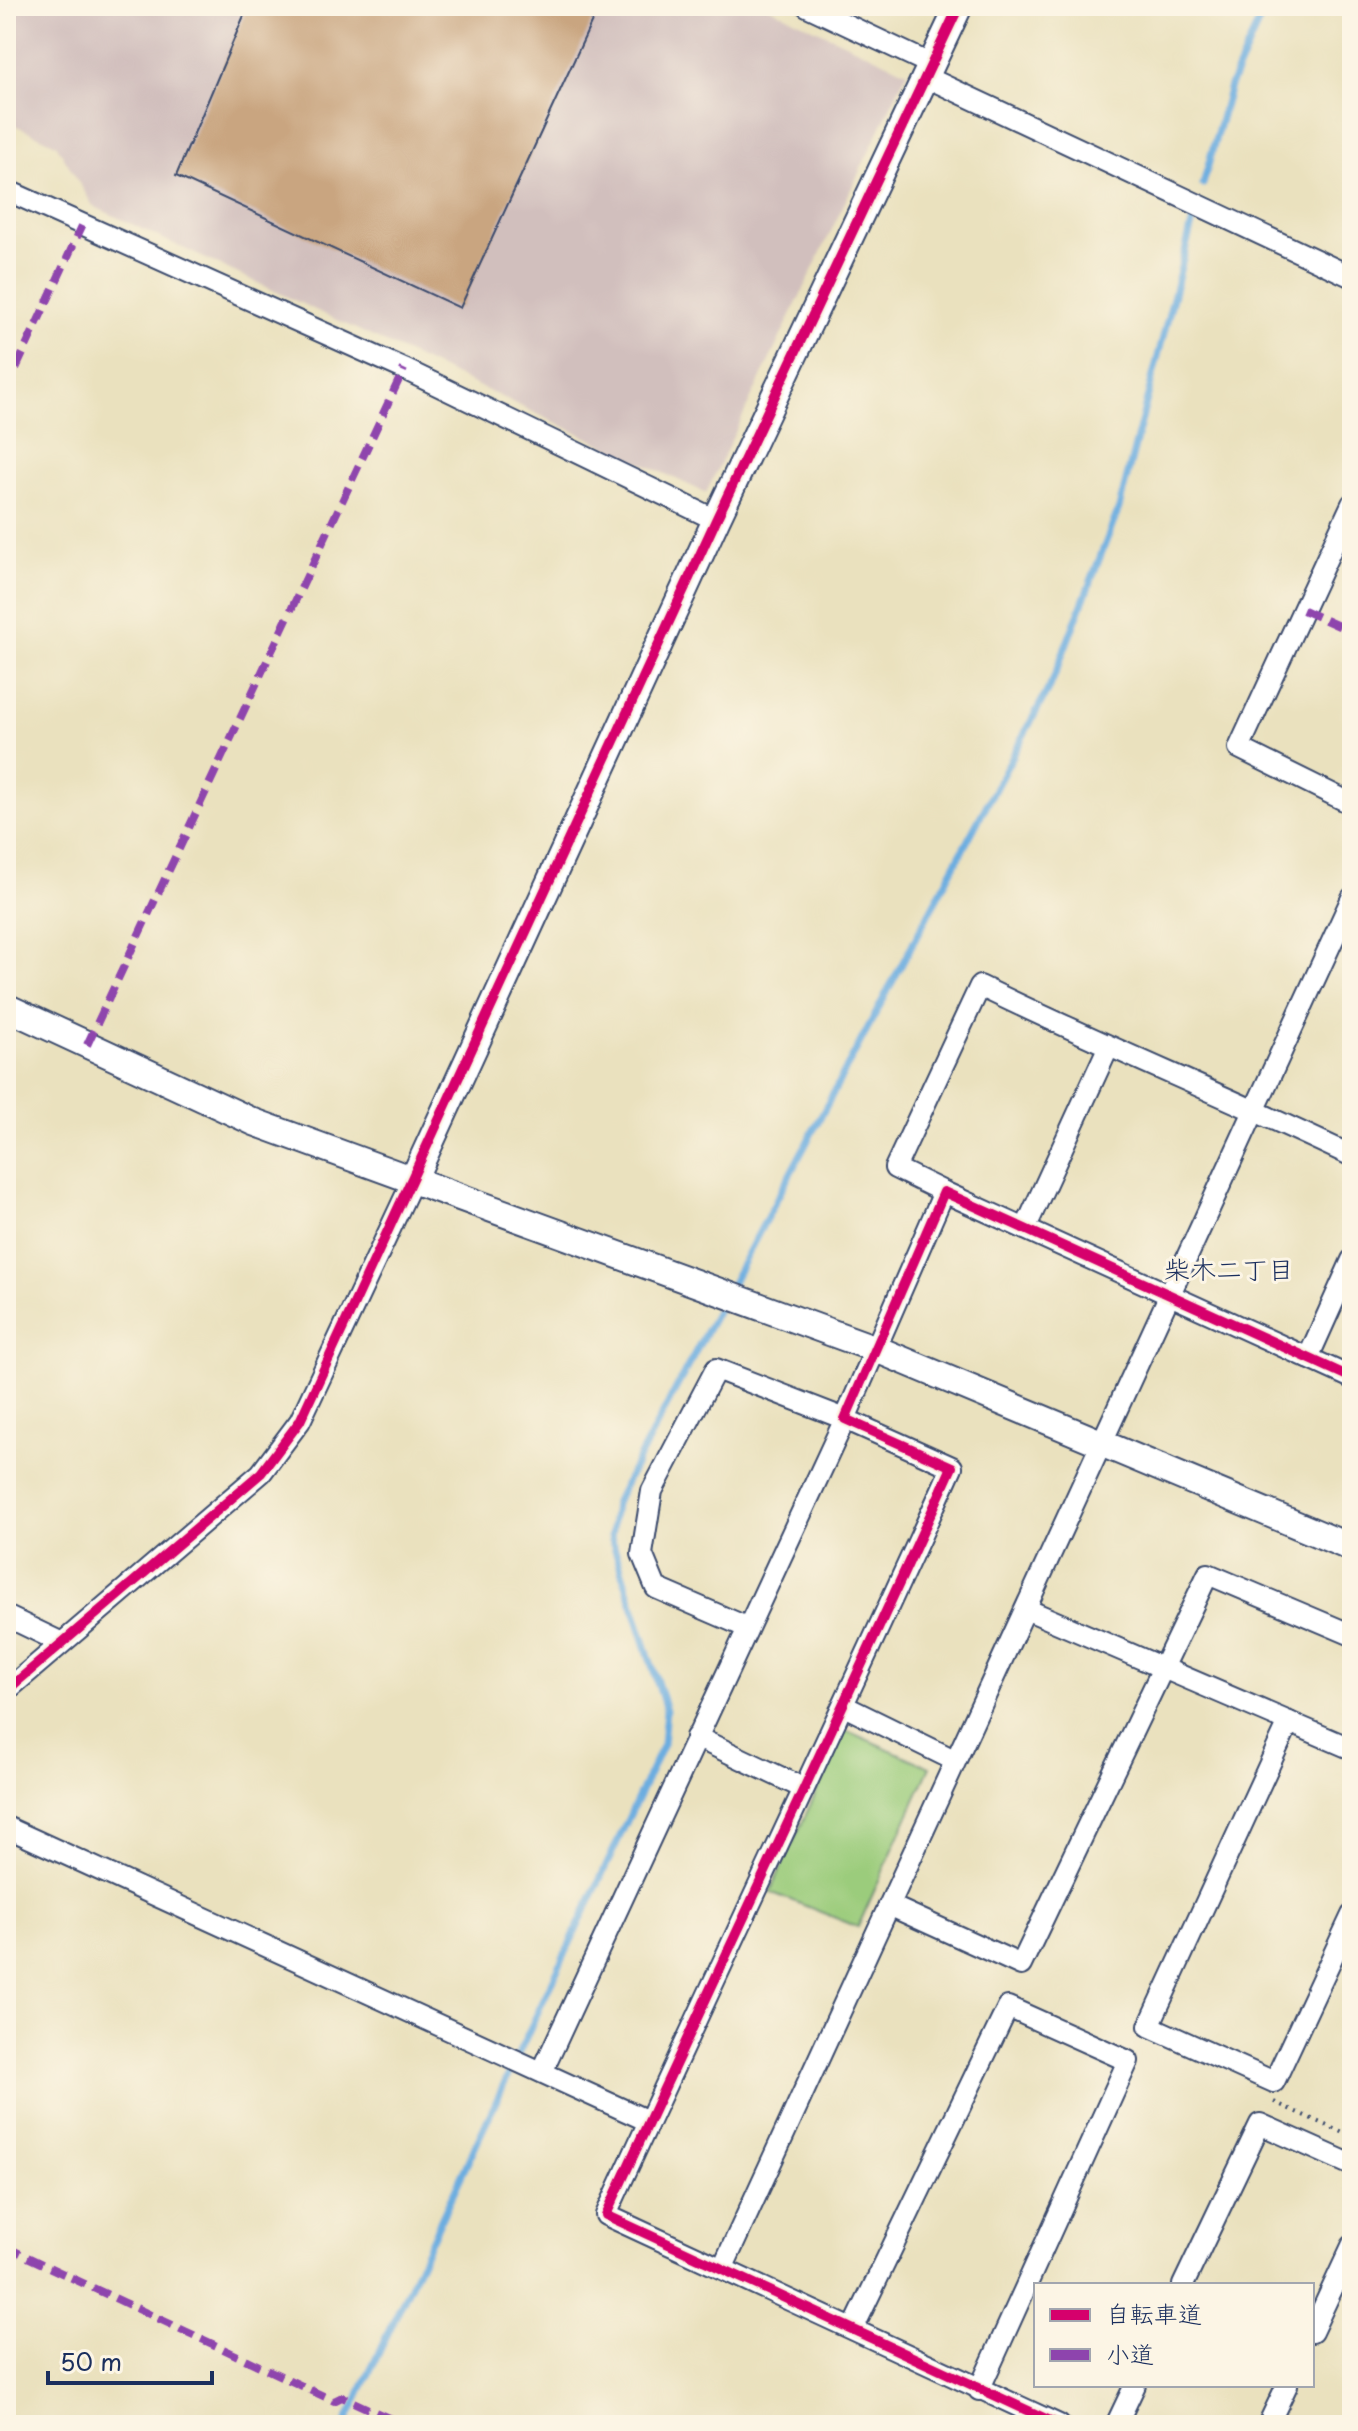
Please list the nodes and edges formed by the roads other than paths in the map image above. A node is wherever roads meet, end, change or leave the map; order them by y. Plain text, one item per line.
1 (807, 6) edge
2 (959, 6) edge
3 (927, 70) junction
4 (6, 190) edge
5 (1352, 277) edge
6 (1352, 504) edge
7 (716, 520) junction
8 (1352, 804) edge
9 (1352, 898) edge
10 (6, 1007) edge
11 (1108, 1048) junction
12 (1253, 1109) junction
13 (1352, 1156) edge
14 (413, 1180) junction
15 (944, 1192) junction
16 (1025, 1229) junction
17 (1352, 1260) edge
18 (1168, 1296) junction
19 (876, 1349) junction
20 (1308, 1358) junction
21 (1352, 1378) edge
22 (845, 1419) junction
23 (1101, 1442) junction
24 (1352, 1548) edge
25 (1028, 1610) junction
26 (6, 1616) edge
27 (746, 1627) junction
28 (1352, 1635) edge
29 (60, 1642) junction
30 (1162, 1668) junction
31 (6, 1691) edge
32 (844, 1706) junction
33 (1289, 1722) junction
34 (696, 1737) junction
35 (1352, 1749) edge
36 (954, 1760) junction
37 (803, 1788) junction
38 (6, 1827) edge
39 (891, 1906) junction
40 (1352, 1915) edge
41 (538, 2070) junction
42 (648, 2121) junction
43 (1352, 2165) edge
44 (1352, 2246) edge
45 (723, 2267) junction
46 (1347, 2272) edge
47 (1184, 2283) edge
48 (853, 2329) junction
49 (1314, 2329) edge
50 (1134, 2387) edge
51 (1286, 2387) edge
52 (979, 2390) junction
53 (1059, 2425) edge
54 (1116, 2425) edge
55 (1268, 2425) edge

1 - 3 street
2 - 3 street
3 - 5 street
3 - 7 street
4 - 7 street
6 - 8 street
7 - 14 street
9 - 12 street
10 - 14 street
11 - 12 street
11 - 15 street
11 - 16 street
12 - 13 street
12 - 18 street
14 - 19 street
14 - 29 street
15 - 16 street
15 - 19 street
16 - 18 street
17 - 20 street
18 - 20 street
18 - 23 street
19 - 22 street
19 - 23 street
20 - 21 street
22 - 27 street
22 - 27 street
22 - 32 street
23 - 24 street
23 - 25 street
25 - 30 street
25 - 36 street
26 - 29 street
27 - 34 street
28 - 30 street
29 - 31 street
30 - 33 street
30 - 39 street
32 - 36 street
32 - 37 street
33 - 35 street
33 - 40 street
34 - 37 street
34 - 41 street
36 - 39 street
37 - 42 street
38 - 41 street
39 - 45 street
41 - 42 street
42 - 45 street
43 - 47 street
44 - 46 street
45 - 48 street
46 - 49 street
48 - 52 street
48 - 52 street
50 - 54 street
51 - 55 street
52 - 53 street

